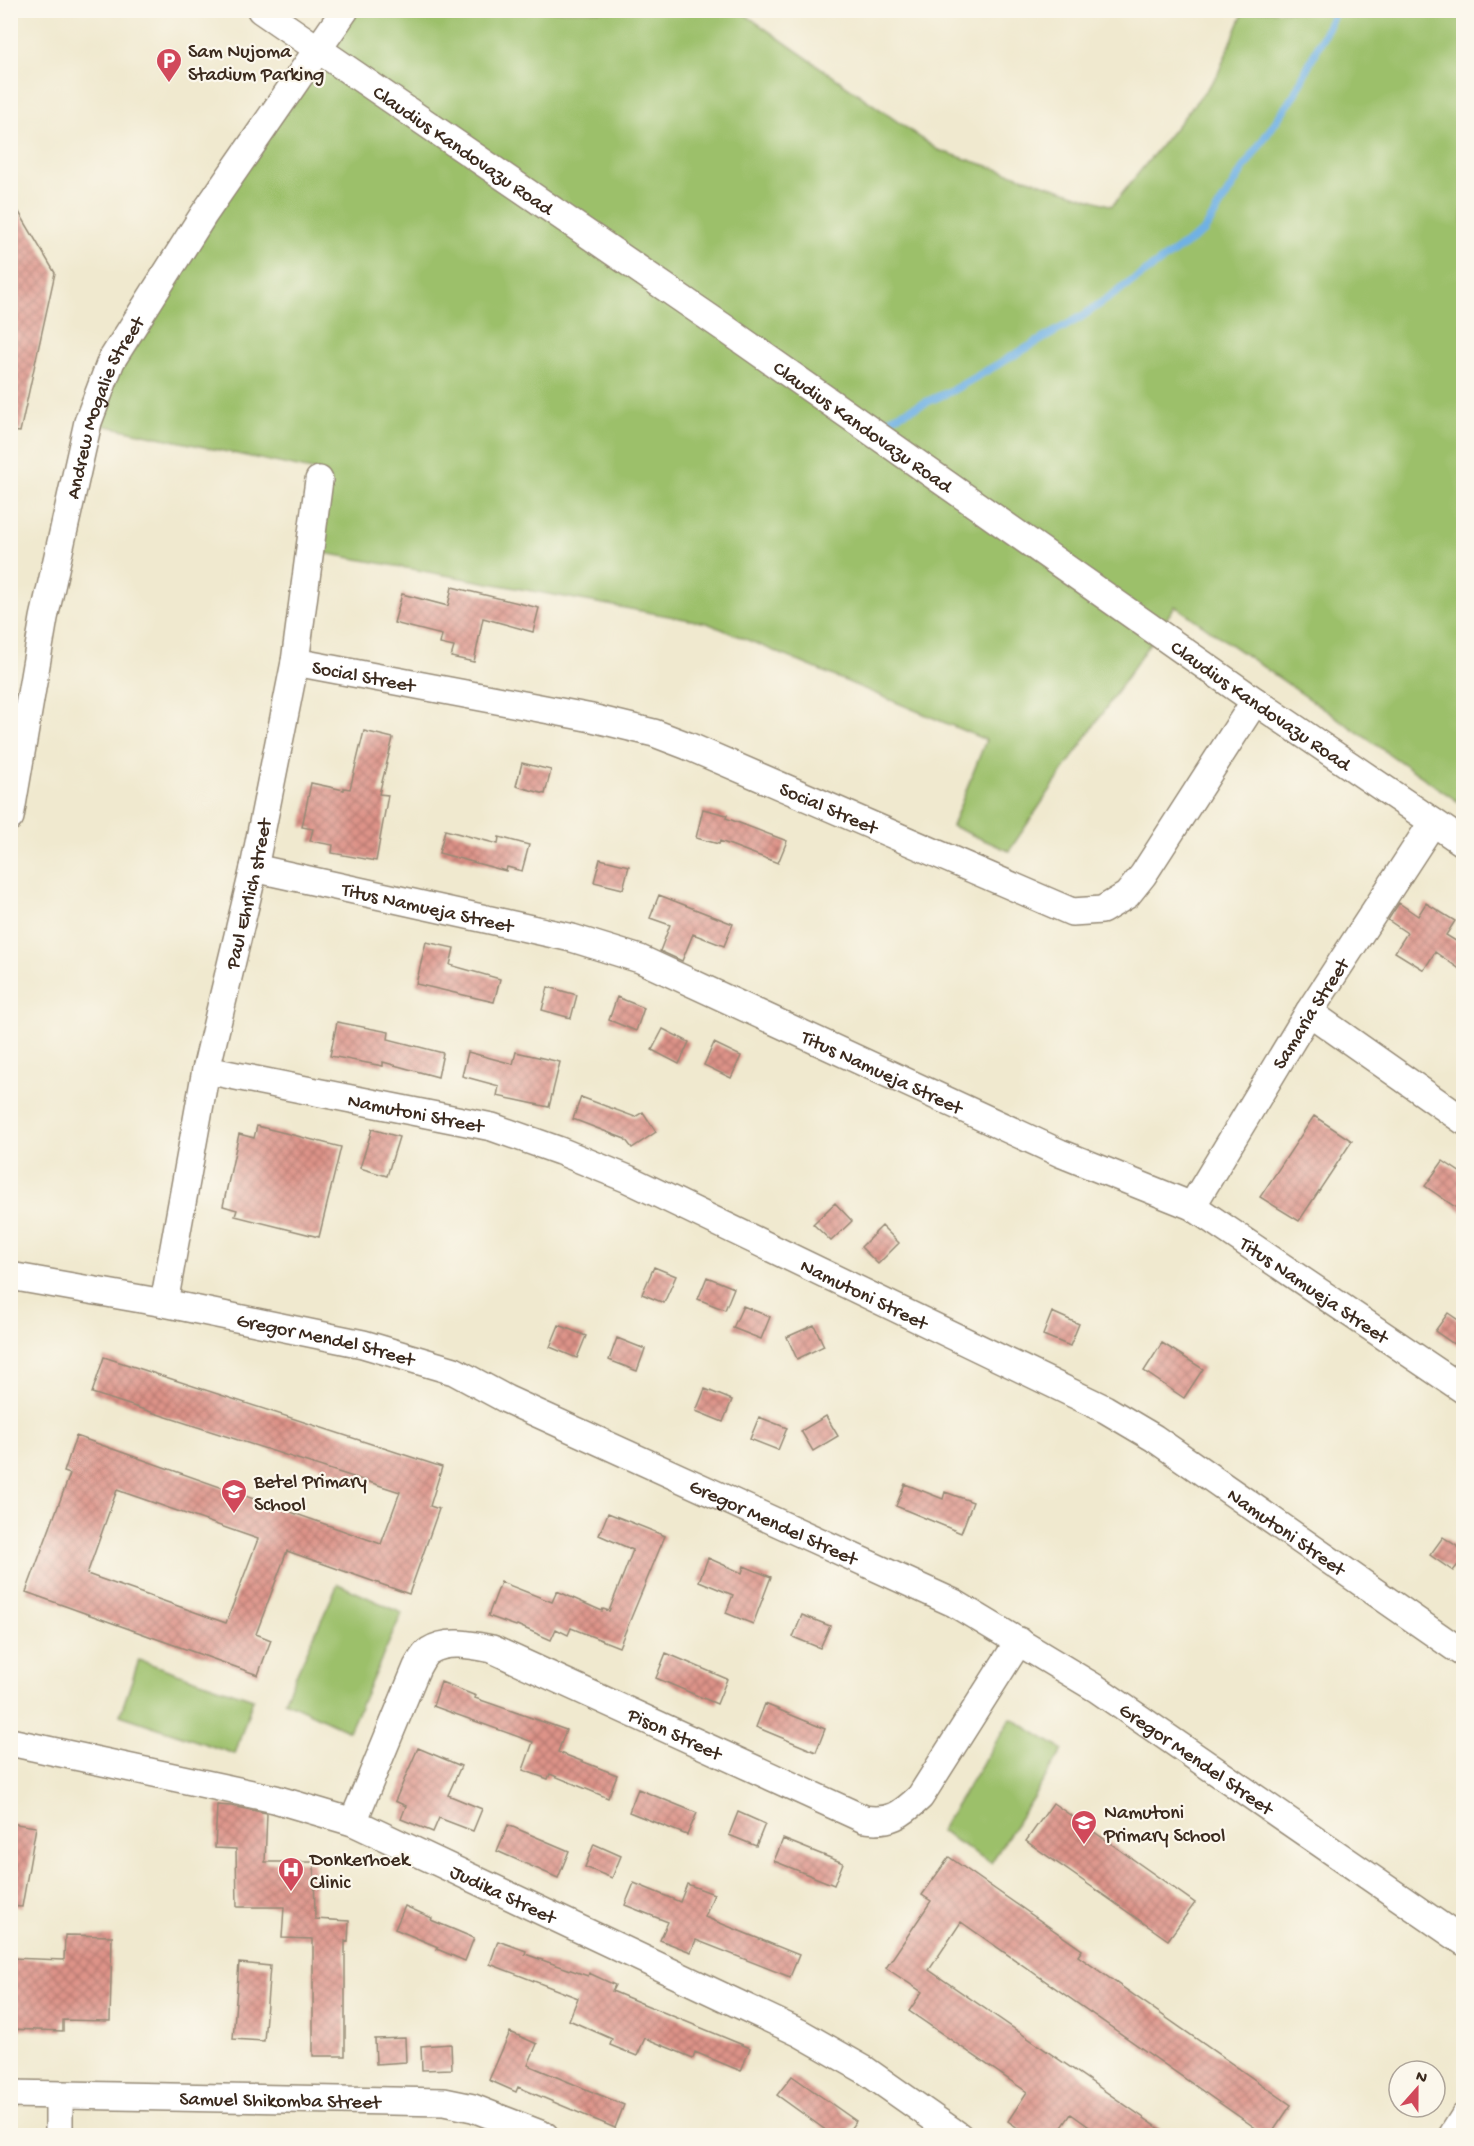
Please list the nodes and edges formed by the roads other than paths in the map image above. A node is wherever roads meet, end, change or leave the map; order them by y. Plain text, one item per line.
1 (261, 10) edge
2 (345, 10) edge
3 (318, 50) junction
4 (319, 480) dead end
5 (295, 662) junction
6 (1256, 701) junction
7 (10, 817) edge
8 (1433, 822) junction
9 (1464, 843) edge
10 (254, 868) junction
11 (1309, 1012) junction
12 (206, 1070) junction
13 (1464, 1121) edge
14 (1192, 1206) junction
15 (10, 1276) edge
16 (164, 1303) junction
17 (1464, 1390) edge
18 (1019, 1641) junction
19 (1464, 1654) edge
20 (10, 1742) edge
21 (353, 1822) junction
22 (1464, 1942) edge
23 (10, 2094) edge
24 (59, 2096) junction
25 (1464, 2117) edge
26 (59, 2136) edge
27 (545, 2136) edge
28 (959, 2136) edge
29 (1452, 2136) edge

1 - 3 street, Claudius Kandovazu Road
2 - 3 street, Andrew Mogalie Street
3 - 6 street, Claudius Kandovazu Road
3 - 7 street, Andrew Mogalie Street
4 - 5 street, Paul Ehrlich street
5 - 6 street, Social Street
5 - 10 street, Paul Ehrlich street
6 - 8 street, Claudius Kandovazu Road
8 - 9 street, Claudius Kandovazu Road
8 - 11 street, Samaria Street
10 - 12 street, Paul Ehrlich street
10 - 14 street, Titus Namueja Street
11 - 13 street
11 - 14 street, Samaria Street
12 - 16 street, Paul Ehrlich street
12 - 19 street, Namutoni Street
14 - 17 street, Titus Namueja Street
15 - 16 street, Gregor Mendel Street
16 - 18 street, Gregor Mendel Street
18 - 21 street, Pison Street
18 - 22 street, Gregor Mendel Street
20 - 21 street, Judika Street
21 - 28 street, Judika Street
23 - 24 street, Samuel Shikomba Street
24 - 26 street
24 - 27 street, Samuel Shikomba Street
25 - 29 street

